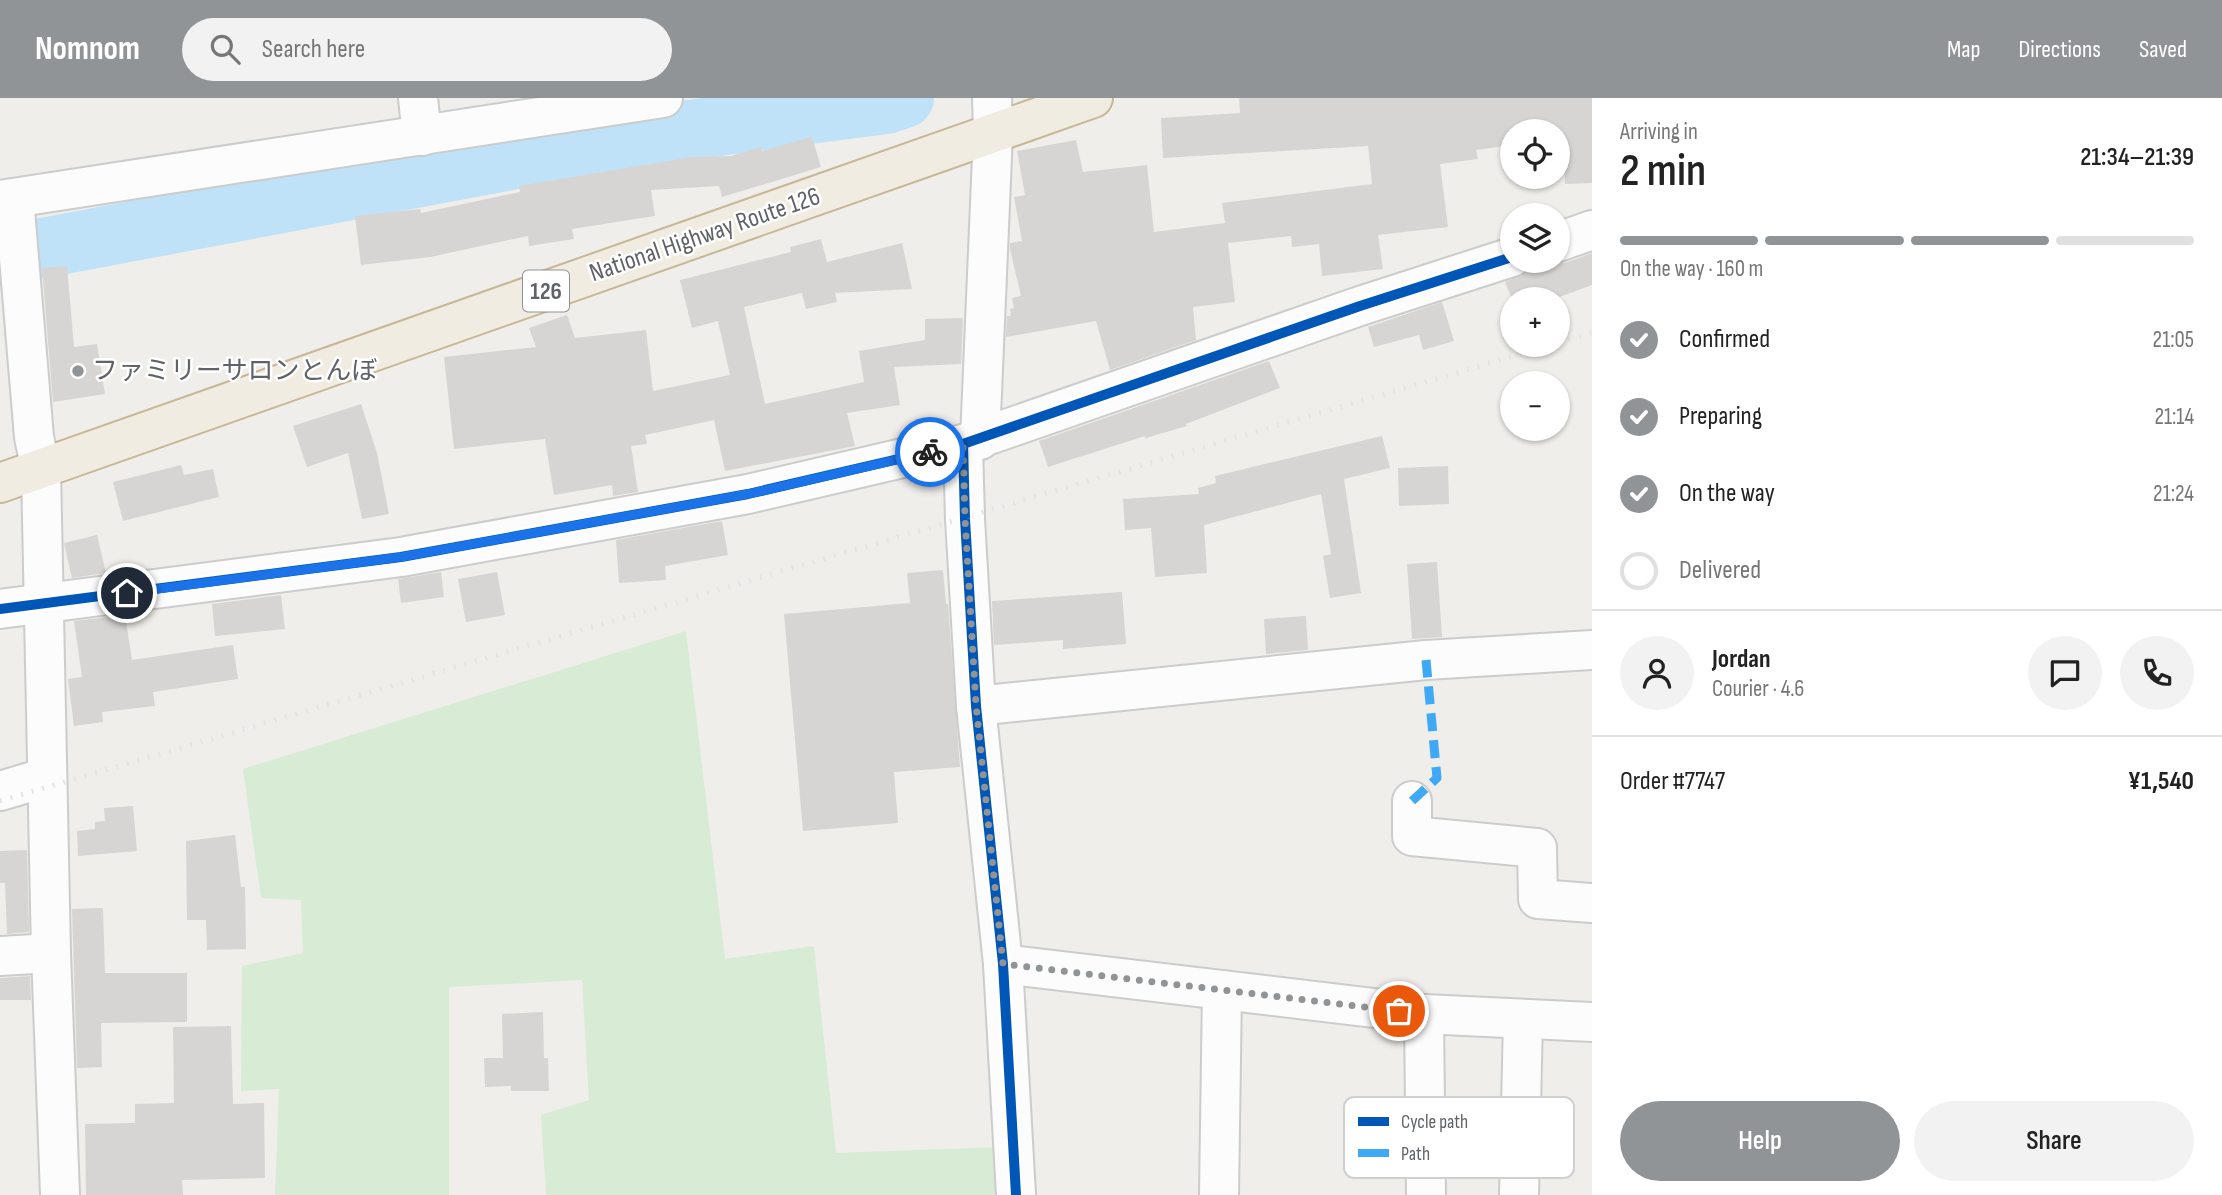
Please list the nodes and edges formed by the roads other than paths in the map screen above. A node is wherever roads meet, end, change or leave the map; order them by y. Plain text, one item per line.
1 (418, 98) edge
2 (663, 98) edge
3 (1093, 98) edge
4 (992, 116) edge
5 (422, 136) junction
6 (7, 199) edge
7 (1592, 230) edge
8 (1570, 238) edge
9 (1500, 261) edge
10 (972, 442) junction
11 (41, 470) junction
12 (0, 483) edge
13 (44, 604) junction
14 (0, 609) edge
15 (1592, 650) edge
16 (976, 705) junction
17 (47, 777) junction
18 (0, 791) edge
19 (1412, 801) dead end
20 (1592, 903) edge
21 (51, 953) junction
22 (0, 956) edge
23 (1003, 964) junction
24 (1222, 990) junction
25 (1424, 1014) junction
26 (1523, 1019) junction
27 (1592, 1021) edge
28 (1425, 1097) edge
29 (1521, 1097) edge
30 (60, 1195) edge
31 (1016, 1195) edge
32 (1219, 1195) edge

1 - 5 street
2 - 5 street
3 - 4 highway, National Highway Route 126 / 126
4 - 10 street
4 - 11 highway, National Highway Route 126 / 126
5 - 6 street
6 - 11 street
7 - 8 street
9 - 10 street
10 - 13 street
10 - 16 street
11 - 12 highway, National Highway Route 126 / 126
11 - 13 street
13 - 14 street
13 - 17 street
15 - 16 street
16 - 23 street
17 - 18 street
17 - 21 street
19 - 20 street
21 - 22 street
21 - 30 street
23 - 24 street
23 - 31 street
24 - 25 street
24 - 32 street
25 - 26 street
25 - 28 street
26 - 27 street
26 - 29 street

